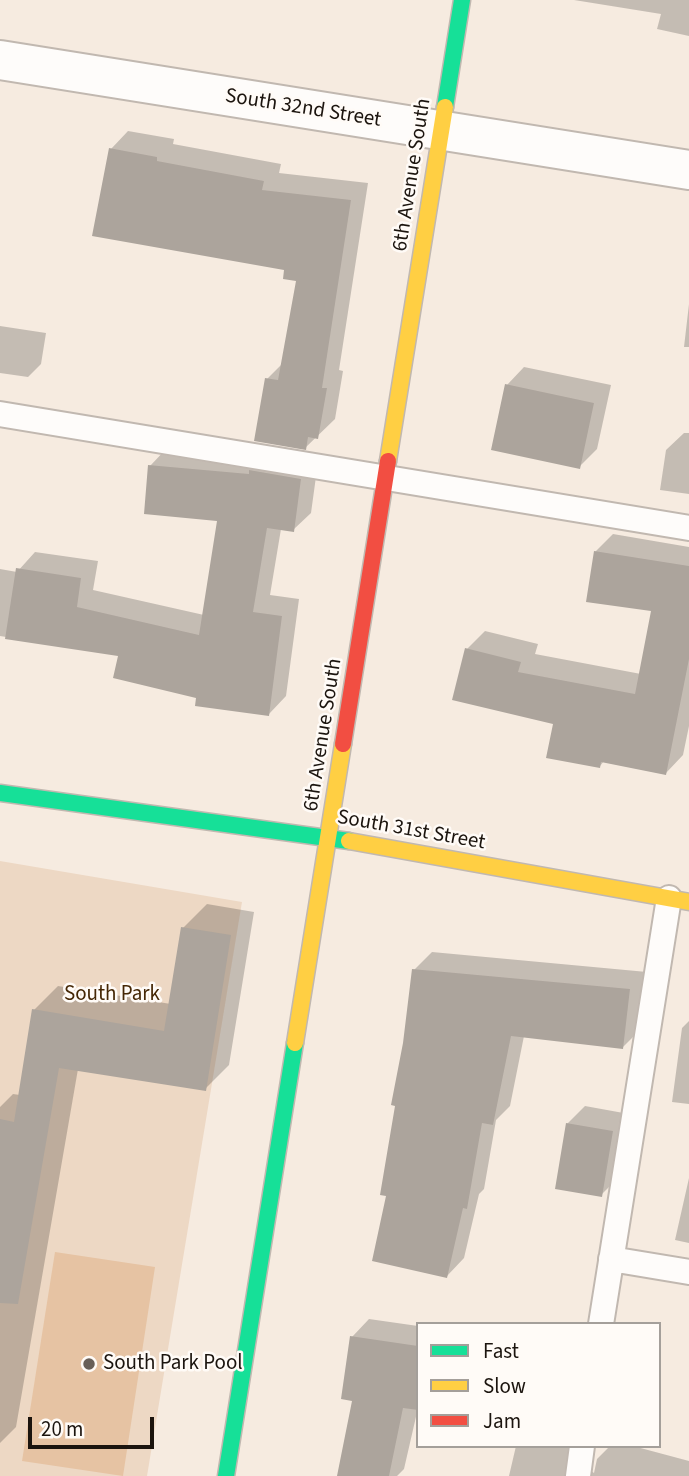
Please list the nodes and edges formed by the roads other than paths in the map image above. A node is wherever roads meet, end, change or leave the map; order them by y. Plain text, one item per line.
1 (462, 0) edge
2 (0, 60) edge
3 (441, 132) junction
4 (689, 170) edge
5 (0, 414) edge
6 (386, 477) junction
7 (689, 528) edge
8 (0, 793) edge
9 (329, 837) junction
10 (679, 900) edge
11 (611, 1259) junction
12 (689, 1272) edge
13 (601, 1322) edge
14 (582, 1448) edge
15 (226, 1476) edge
16 (578, 1476) edge

1 - 3 street, 6th Avenue South
2 - 3 street, South 32nd Street
3 - 4 street, South 32nd Street
3 - 6 street, 6th Avenue South
5 - 6 lane
6 - 7 lane
6 - 9 street, 6th Avenue South
8 - 9 street, South 31st Street
9 - 10 street, South 31st Street
9 - 15 street, 6th Avenue South
10 - 11 lane
11 - 12 lane
11 - 13 lane
14 - 16 lane

